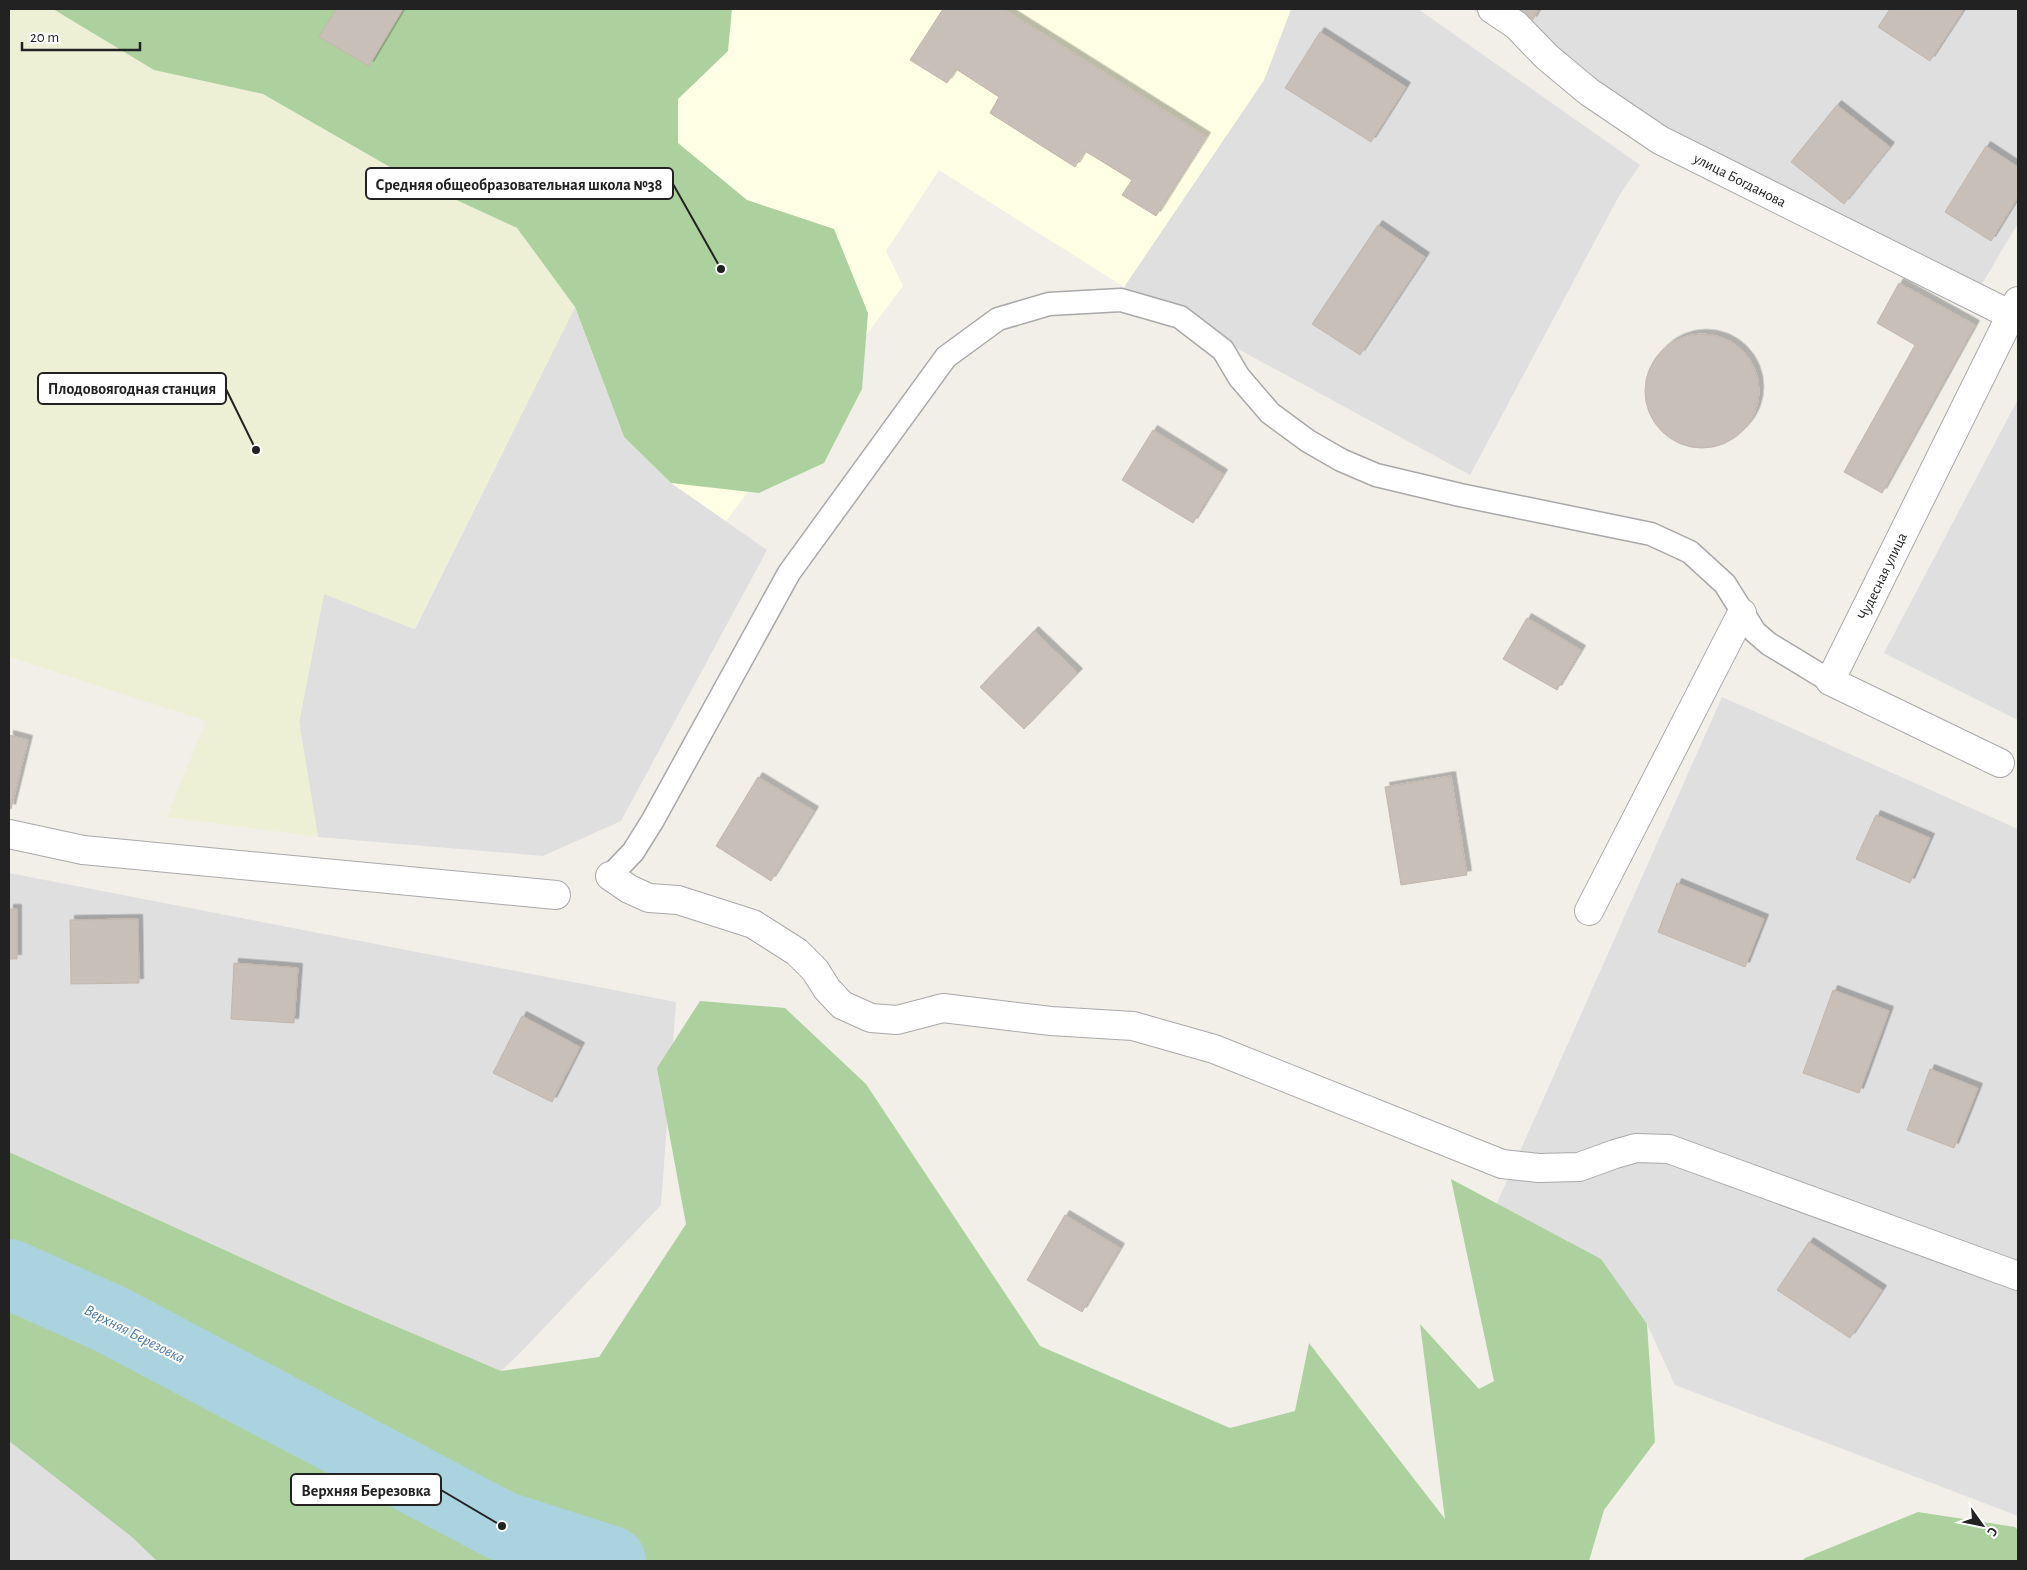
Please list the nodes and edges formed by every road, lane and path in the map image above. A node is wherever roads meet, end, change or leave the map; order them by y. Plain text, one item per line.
1 (1492, 9) edge
2 (2014, 308) edge
3 (1742, 613) junction
4 (1830, 681) junction
5 (2000, 763) dead end
6 (9, 834) edge
7 (610, 876) joint
8 (556, 895) dead end
9 (1589, 912) dead end
10 (2018, 1276) edge

1 - 2 street, улица Богданова
2 - 4 street, Чудесная улица
3 - 4 lane
3 - 7 lane
3 - 9 street
4 - 5 street
6 - 8 street
7 - 10 street

